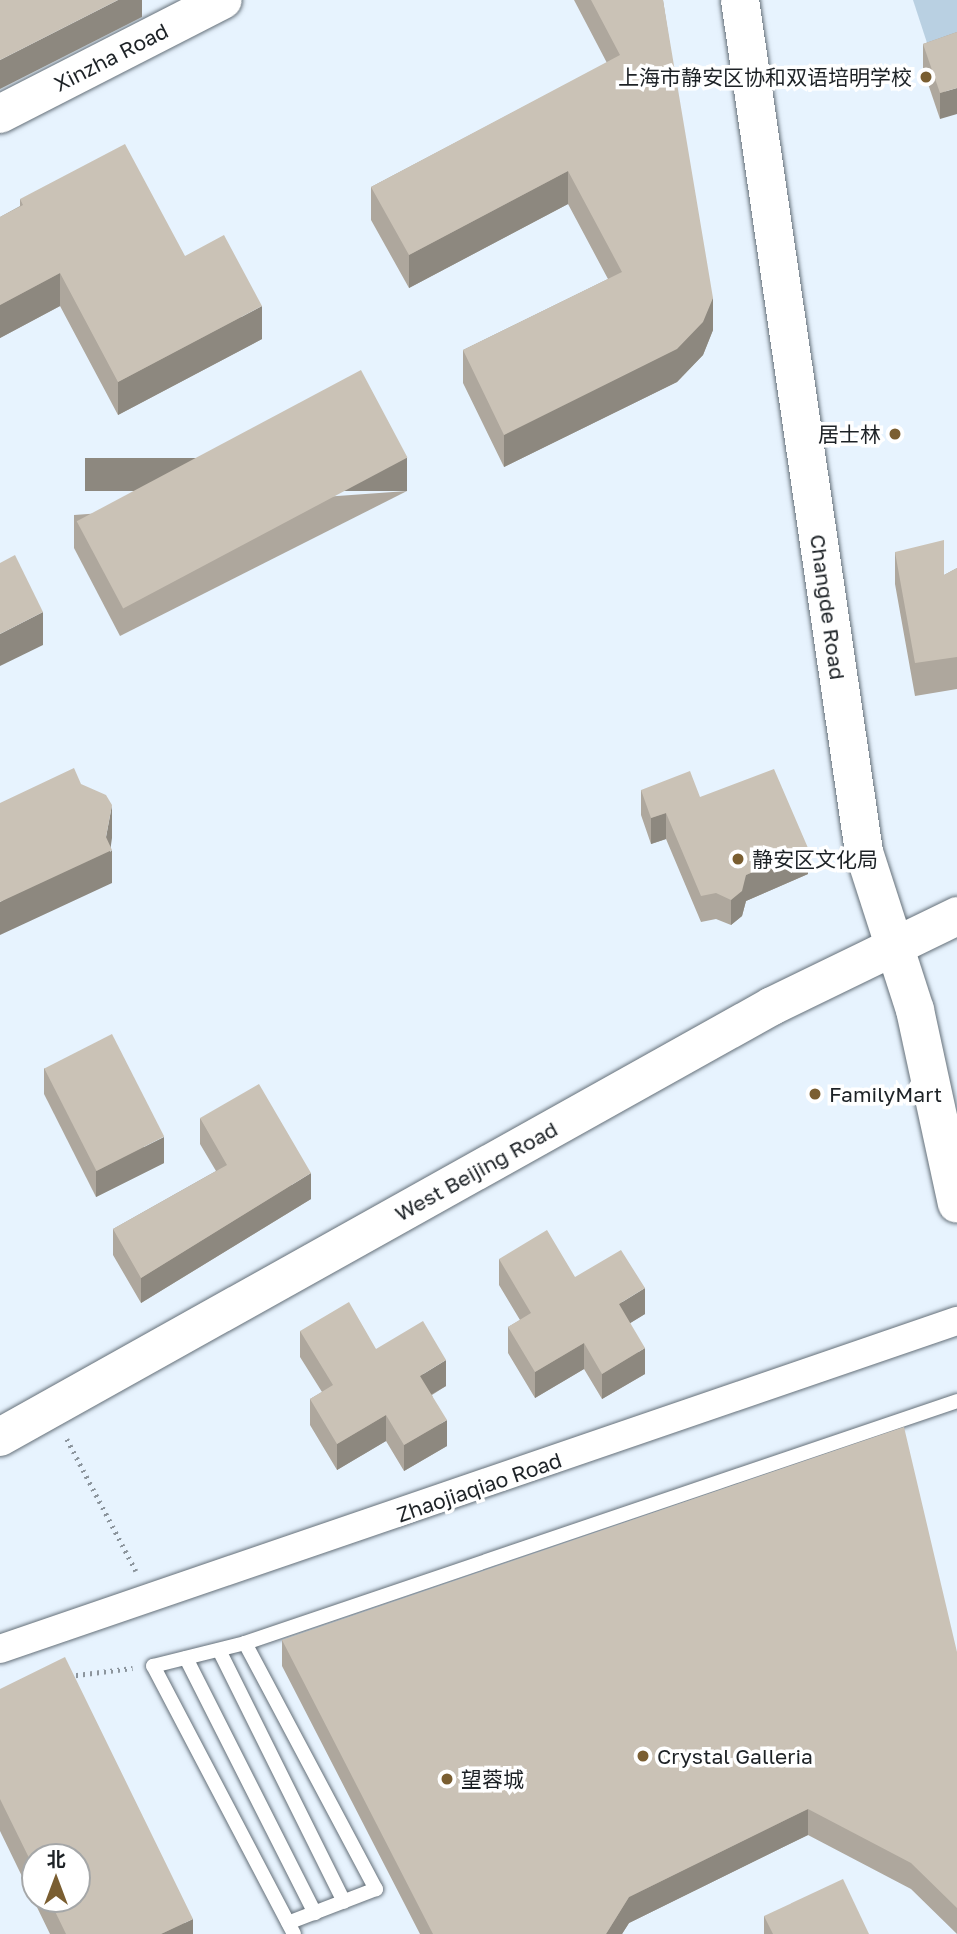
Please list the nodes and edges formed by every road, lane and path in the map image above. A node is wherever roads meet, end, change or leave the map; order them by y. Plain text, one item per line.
1 (223, 0) edge
2 (740, 0) edge
3 (0, 114) edge
4 (957, 916) edge
5 (893, 946) junction
6 (957, 1204) edge
7 (957, 1321) edge
8 (957, 1401) edge
9 (51, 1408) junction
10 (0, 1437) edge
11 (149, 1597) junction
12 (245, 1643) junction
13 (0, 1649) edge
14 (219, 1650) junction
15 (186, 1658) junction
16 (153, 1666) junction
17 (58, 1677) edge
18 (344, 1902) junction
19 (315, 1913) junction
20 (291, 1928) edge

1 - 3 main road, Xinzha Road
2 - 5 main road, Changde Road
4 - 5 main road, West Beijing Road
5 - 6 main road, Changde Road
5 - 9 main road, West Beijing Road
7 - 11 street, Zhaojiaqiao Road
8 - 12 lane
9 - 10 main road, West Beijing Road
9 - 11 path
11 - 13 street, Zhaojiaqiao Road
12 - 14 lane
12 - 18 lane
14 - 15 lane
14 - 18 lane
15 - 16 lane
15 - 19 lane
16 - 17 path
16 - 20 lane
18 - 19 lane
19 - 20 lane

